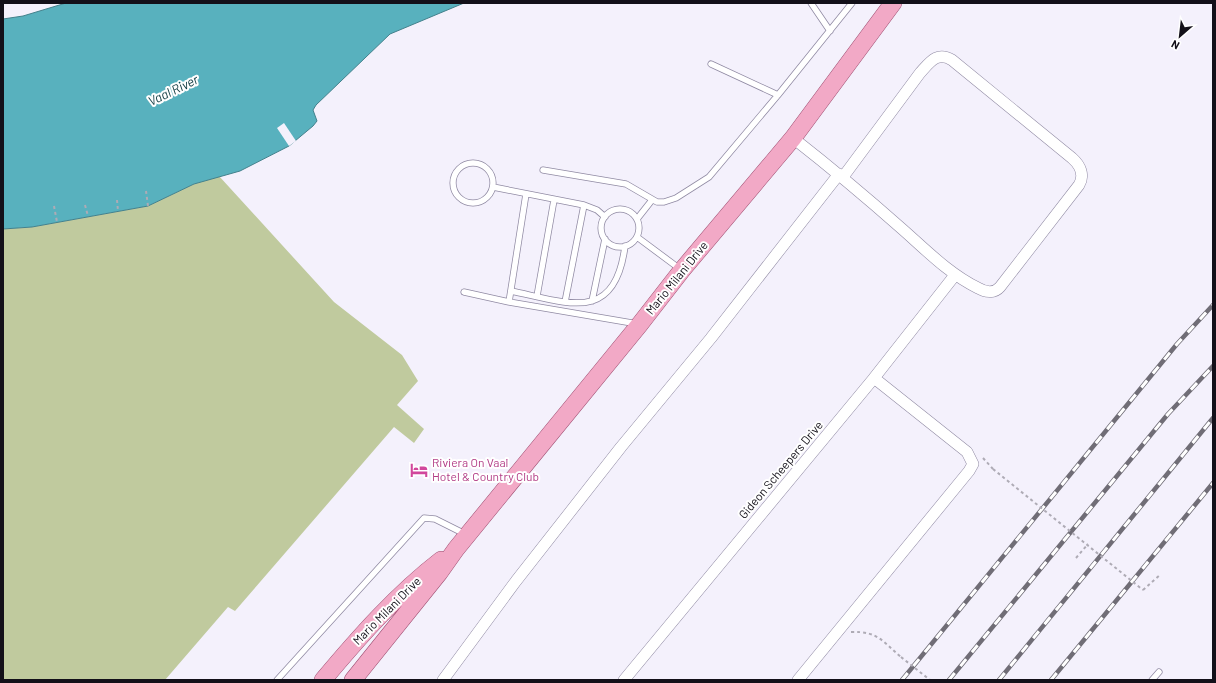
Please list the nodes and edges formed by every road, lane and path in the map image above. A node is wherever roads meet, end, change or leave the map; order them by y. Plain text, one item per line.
1 (811, 3) edge
2 (852, 3) edge
3 (893, 3) edge
4 (830, 31) junction
5 (711, 64) dead end
6 (778, 95) junction
7 (793, 138) junction
8 (543, 170) dead end
9 (841, 175) junction
10 (493, 187) junction
11 (146, 191) dead end
12 (526, 194) junction
13 (117, 200) dead end
14 (554, 200) junction
15 (652, 200) junction
16 (85, 205) dead end
17 (584, 205) junction
18 (54, 206) dead end
19 (148, 206) dead end
20 (118, 211) dead end
21 (88, 216) dead end
22 (605, 217) junction
23 (637, 218) junction
24 (57, 222) dead end
25 (637, 237) junction
26 (605, 239) junction
27 (625, 246) junction
28 (682, 270) junction
29 (955, 275) junction
30 (511, 291) junction
31 (464, 292) dead end
32 (537, 296) junction
33 (509, 302) junction
34 (565, 302) junction
35 (592, 302) junction
36 (640, 324) junction
37 (874, 378) junction
38 (993, 469) dead end
39 (468, 534) junction
40 (1088, 544) junction
41 (456, 549) junction
42 (1076, 558) dead end
43 (1160, 575) dead end
44 (837, 633) junction
45 (1159, 672) dead end
46 (328, 675) edge
47 (277, 680) edge
48 (345, 680) edge
49 (353, 680) edge
50 (443, 680) edge
51 (624, 680) edge
52 (798, 680) edge
53 (930, 680) edge
54 (1152, 680) edge

1 - 4 lane
2 - 4 lane
3 - 7 main road, Mario Milani Drive
4 - 6 lane
5 - 6 lane
6 - 15 lane
7 - 9 street
7 - 28 main road, Mario Milani Drive
8 - 15 lane
9 - 29 street
9 - 29 street
9 - 50 street
10 - 10 lane
10 - 12 lane
11 - 19 path
12 - 14 lane
12 - 30 lane
13 - 20 path
14 - 17 lane
14 - 32 lane
15 - 23 lane
16 - 21 path
17 - 22 lane
17 - 34 lane
18 - 24 path
22 - 23 lane
22 - 26 lane
23 - 25 lane
25 - 27 lane
25 - 28 lane
26 - 27 lane
26 - 35 lane
27 - 35 lane
28 - 36 main road, Mario Milani Drive
29 - 37 street, Gideon Scheepers Drive
30 - 32 lane
30 - 33 lane
31 - 33 lane
32 - 34 lane
33 - 36 lane
34 - 35 lane
36 - 39 main road, Mario Milani Drive
37 - 44 street
37 - 51 street, Gideon Scheepers Drive
38 - 40 path, bridge
39 - 41 main road, Mario Milani Drive
39 - 47 lane
40 - 42 path
40 - 43 path, bridge
41 - 46 main road, Mario Milani Drive
41 - 49 main road, Mario Milani Drive
44 - 52 street
44 - 53 path, bridge
45 - 54 lane
46 - 48 main road

